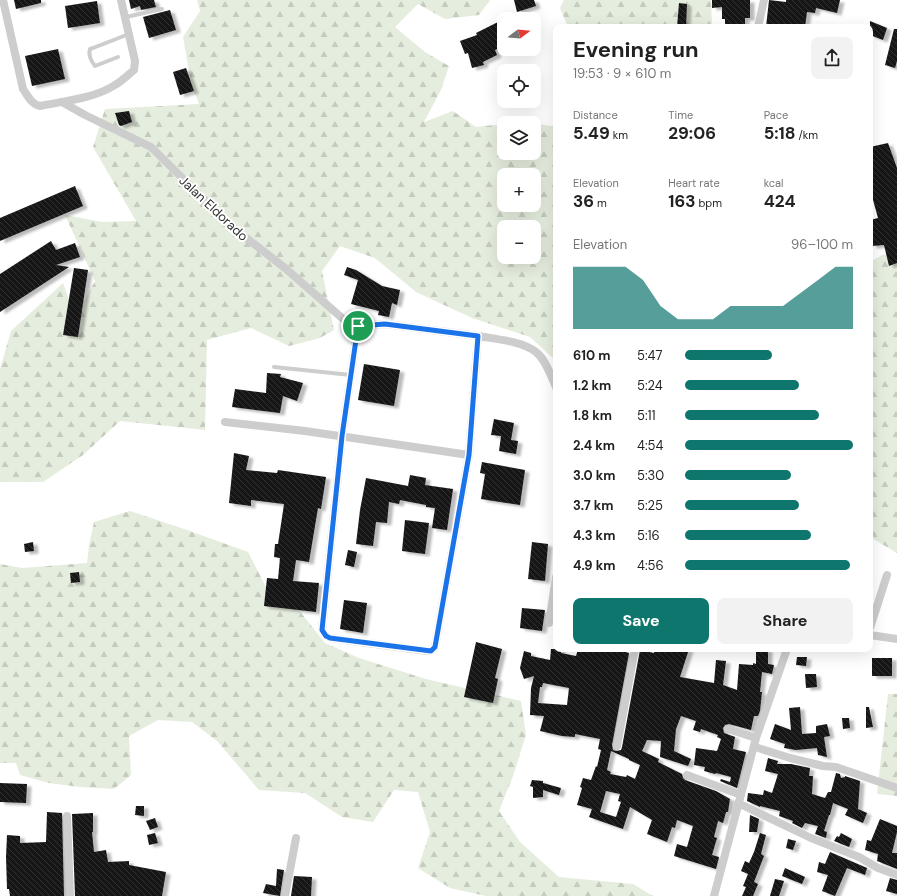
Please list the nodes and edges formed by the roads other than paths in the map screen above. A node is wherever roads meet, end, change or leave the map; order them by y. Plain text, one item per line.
1 (3, 0) edge
2 (121, 0) edge
3 (764, 0) edge
4 (162, 9) dead end
5 (126, 17) junction
6 (759, 24) edge
7 (129, 34) junction
8 (118, 57) dead end
9 (62, 102) junction
10 (358, 326) junction
11 (478, 336) junction
12 (274, 367) dead end
13 (351, 375) junction
14 (553, 381) edge
15 (225, 422) dead end
16 (342, 436) junction
17 (469, 455) junction
18 (887, 575) dead end
19 (553, 597) edge
20 (873, 619) edge
21 (549, 623) dead end
22 (873, 635) edge
23 (897, 639) edge
24 (634, 652) edge
25 (786, 652) edge
26 (728, 729) dead end
27 (756, 742) junction
28 (617, 746) dead end
29 (688, 775) dead end
30 (897, 788) edge
31 (740, 799) junction
32 (67, 816) dead end
33 (296, 838) dead end
34 (897, 875) edge
35 (70, 896) edge
36 (285, 896) edge
37 (714, 896) edge

1 - 9 street
2 - 5 street
3 - 6 street
4 - 5 lane
5 - 7 street
7 - 8 lane
7 - 9 street
9 - 10 street, Jalan Eldorado
10 - 11 street
10 - 13 street
11 - 14 street
11 - 17 street
12 - 13 lane
13 - 16 street
15 - 16 street
16 - 17 street
16 - 17 street
18 - 20 street
19 - 21 street
22 - 23 street
24 - 28 street
25 - 27 street
26 - 27 street
27 - 30 street
27 - 31 street
29 - 31 street
31 - 34 street
31 - 37 street
32 - 35 street
33 - 36 street

